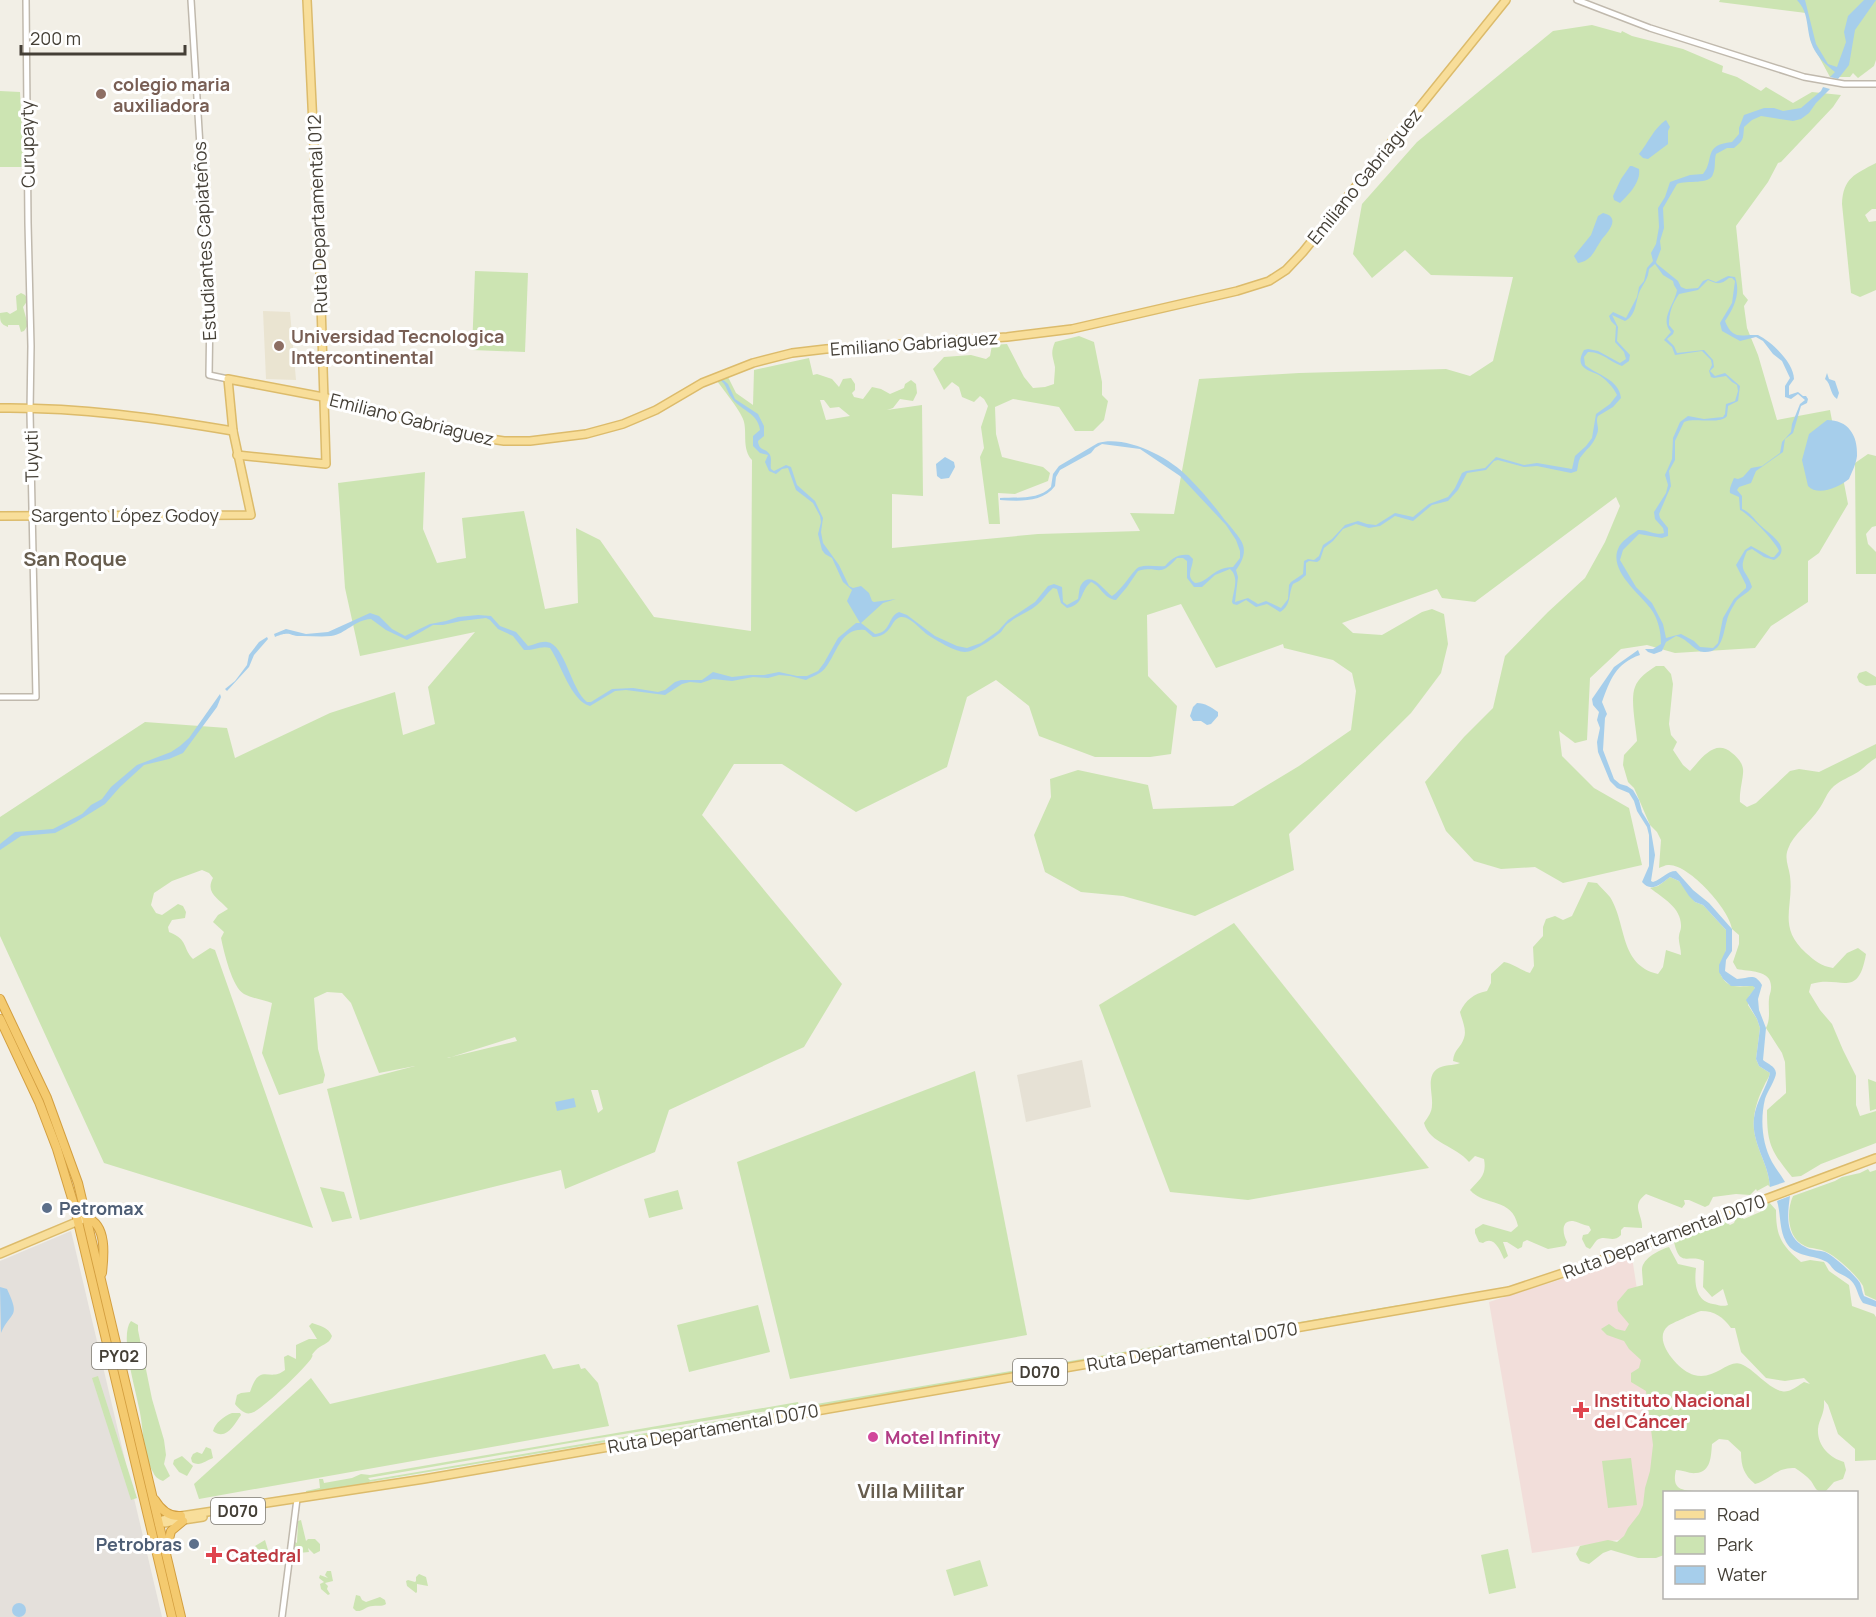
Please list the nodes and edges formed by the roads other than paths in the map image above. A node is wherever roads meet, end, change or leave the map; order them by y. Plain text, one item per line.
1 (26, 0) edge
2 (191, 0) edge
3 (307, 0) edge
4 (1506, 0) edge
5 (1577, 0) edge
6 (1876, 84) edge
7 (30, 287) joint
8 (209, 375) joint
9 (228, 379) junction
10 (323, 397) junction
11 (0, 408) edge
12 (30, 408) junction
13 (233, 431) junction
14 (237, 455) junction
15 (0, 516) edge
16 (32, 516) junction
17 (0, 697) edge
18 (0, 999) edge
19 (0, 1019) edge
20 (1876, 1158) edge
21 (87, 1218) junction
22 (78, 1221) junction
23 (0, 1254) edge
24 (133, 1449) junction
25 (152, 1493) junction
26 (295, 1499) junction
27 (183, 1518) junction
28 (159, 1522) junction
29 (166, 1555) junction
30 (163, 1579) junction
31 (172, 1617) edge
32 (181, 1617) edge
33 (282, 1617) edge

1 - 7 street, Curupayty
2 - 8 street, Estudiantes Capiateños
3 - 10 main road, Ruta Departamental 012
4 - 10 main road, Emiliano Gabriaguez
5 - 6 street
7 - 12 street, Tuyuti
8 - 9 street, Emiliano Gabriaguez
9 - 10 main road, Emiliano Gabriaguez
9 - 13 main road
10 - 14 main road, Ruta Departamental 012
11 - 12 main road
12 - 13 main road
12 - 16 street, Tuyuti
13 - 14 main road
14 - 16 main road, Sargento López Godoy
15 - 16 main road, Sargento López Godoy
16 - 17 street, Tuyuti
18 - 21 highway, PY02
19 - 22 highway, PY02
20 - 26 main road, Ruta Departamental D070 / D070
21 - 22 main road
21 - 25 highway, PY02
22 - 23 main road
22 - 24 highway, PY02
24 - 28 highway
24 - 30 highway, PY02
25 - 27 highway
25 - 28 highway, PY02
26 - 27 main road, Ruta Departamental D070 / D070
26 - 33 street
27 - 28 main road, Ruta Departamental D070 / D070
27 - 29 highway
28 - 29 highway, PY02
28 - 30 highway
29 - 32 highway, PY02
30 - 31 highway, PY02

